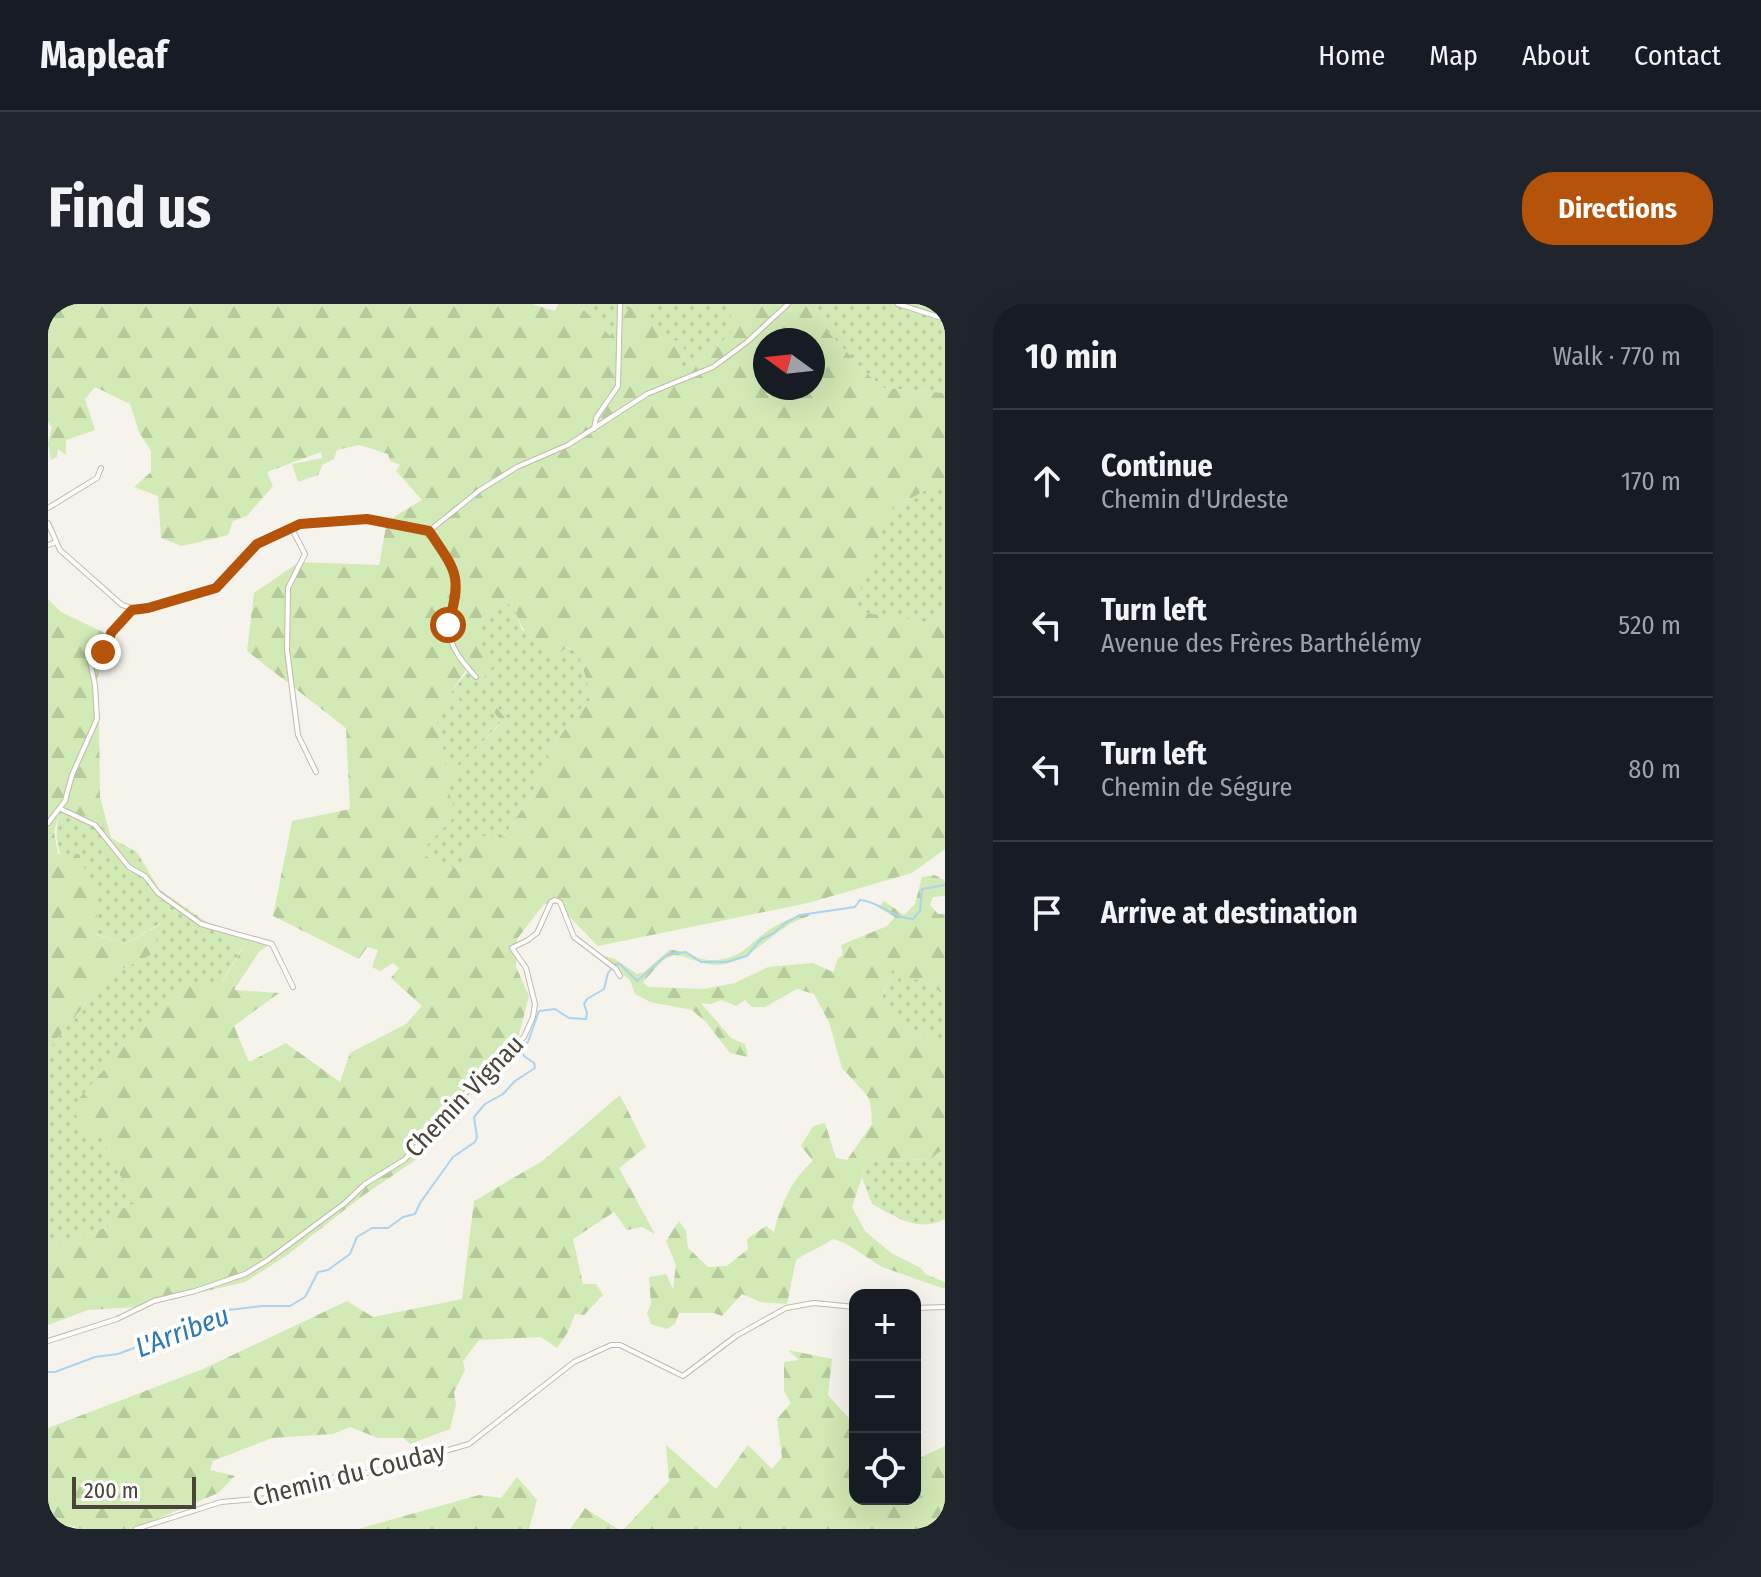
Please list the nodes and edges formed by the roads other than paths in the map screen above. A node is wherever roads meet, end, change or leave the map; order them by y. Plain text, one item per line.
1 (54, 304) edge
2 (620, 304) edge
3 (788, 304) edge
4 (898, 304) edge
5 (48, 314) edge
6 (945, 319) edge
7 (594, 429) junction
8 (101, 468) dead end
9 (48, 508) edge
10 (48, 523) edge
11 (291, 527) junction
12 (429, 531) junction
13 (54, 543) junction
14 (48, 545) edge
15 (132, 610) junction
16 (476, 677) dead end
17 (316, 772) dead end
18 (61, 809) junction
19 (48, 823) edge
20 (620, 976) dead end
21 (293, 987) dead end
22 (849, 1306) edge
23 (945, 1307) edge
24 (921, 1308) edge
25 (48, 1341) edge
26 (136, 1529) edge

1 - 5 street
2 - 7 street
3 - 7 street
4 - 6 street
7 - 12 street
8 - 9 street
10 - 13 street
11 - 12 street
11 - 15 street
11 - 17 street
12 - 16 street
13 - 14 street
13 - 15 street
15 - 18 street
18 - 19 street
18 - 21 street
20 - 25 street, Chemin Vignau
22 - 26 street, Chemin du Couday
23 - 24 street

